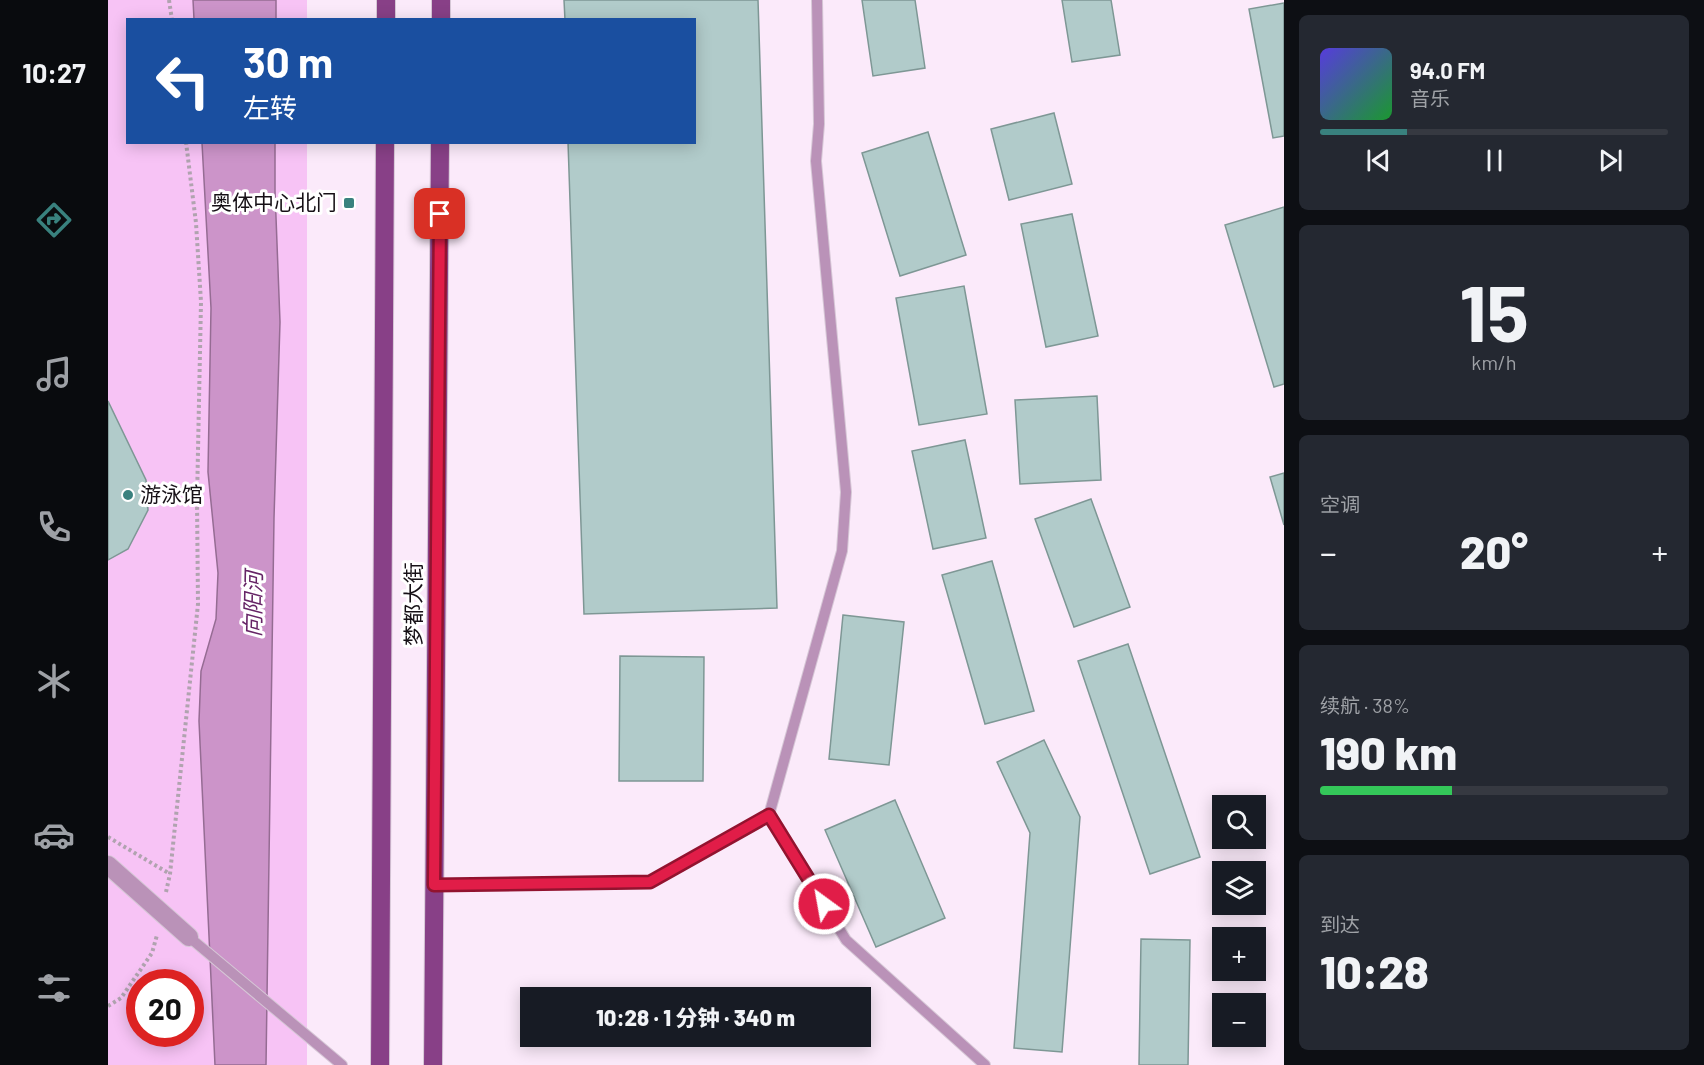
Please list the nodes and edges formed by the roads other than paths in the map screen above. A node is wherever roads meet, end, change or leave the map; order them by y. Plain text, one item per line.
1 (386, 0) edge
2 (441, 0) edge
3 (817, 0) edge
4 (386, 18) edge
5 (441, 18) edge
6 (385, 144) edge
7 (440, 144) edge
8 (769, 815) junction
9 (108, 865) edge
10 (434, 885) junction
11 (189, 937) joint
12 (342, 1065) edge
13 (380, 1065) edge
14 (433, 1065) edge
15 (985, 1065) edge

1 - 4 main road
2 - 5 main road
3 - 8 lane
6 - 13 main road, 梦都大街
7 - 10 main road, 梦都大街
8 - 10 lane
8 - 15 lane
9 - 11 street
10 - 14 main road, 梦都大街
11 - 12 lane

